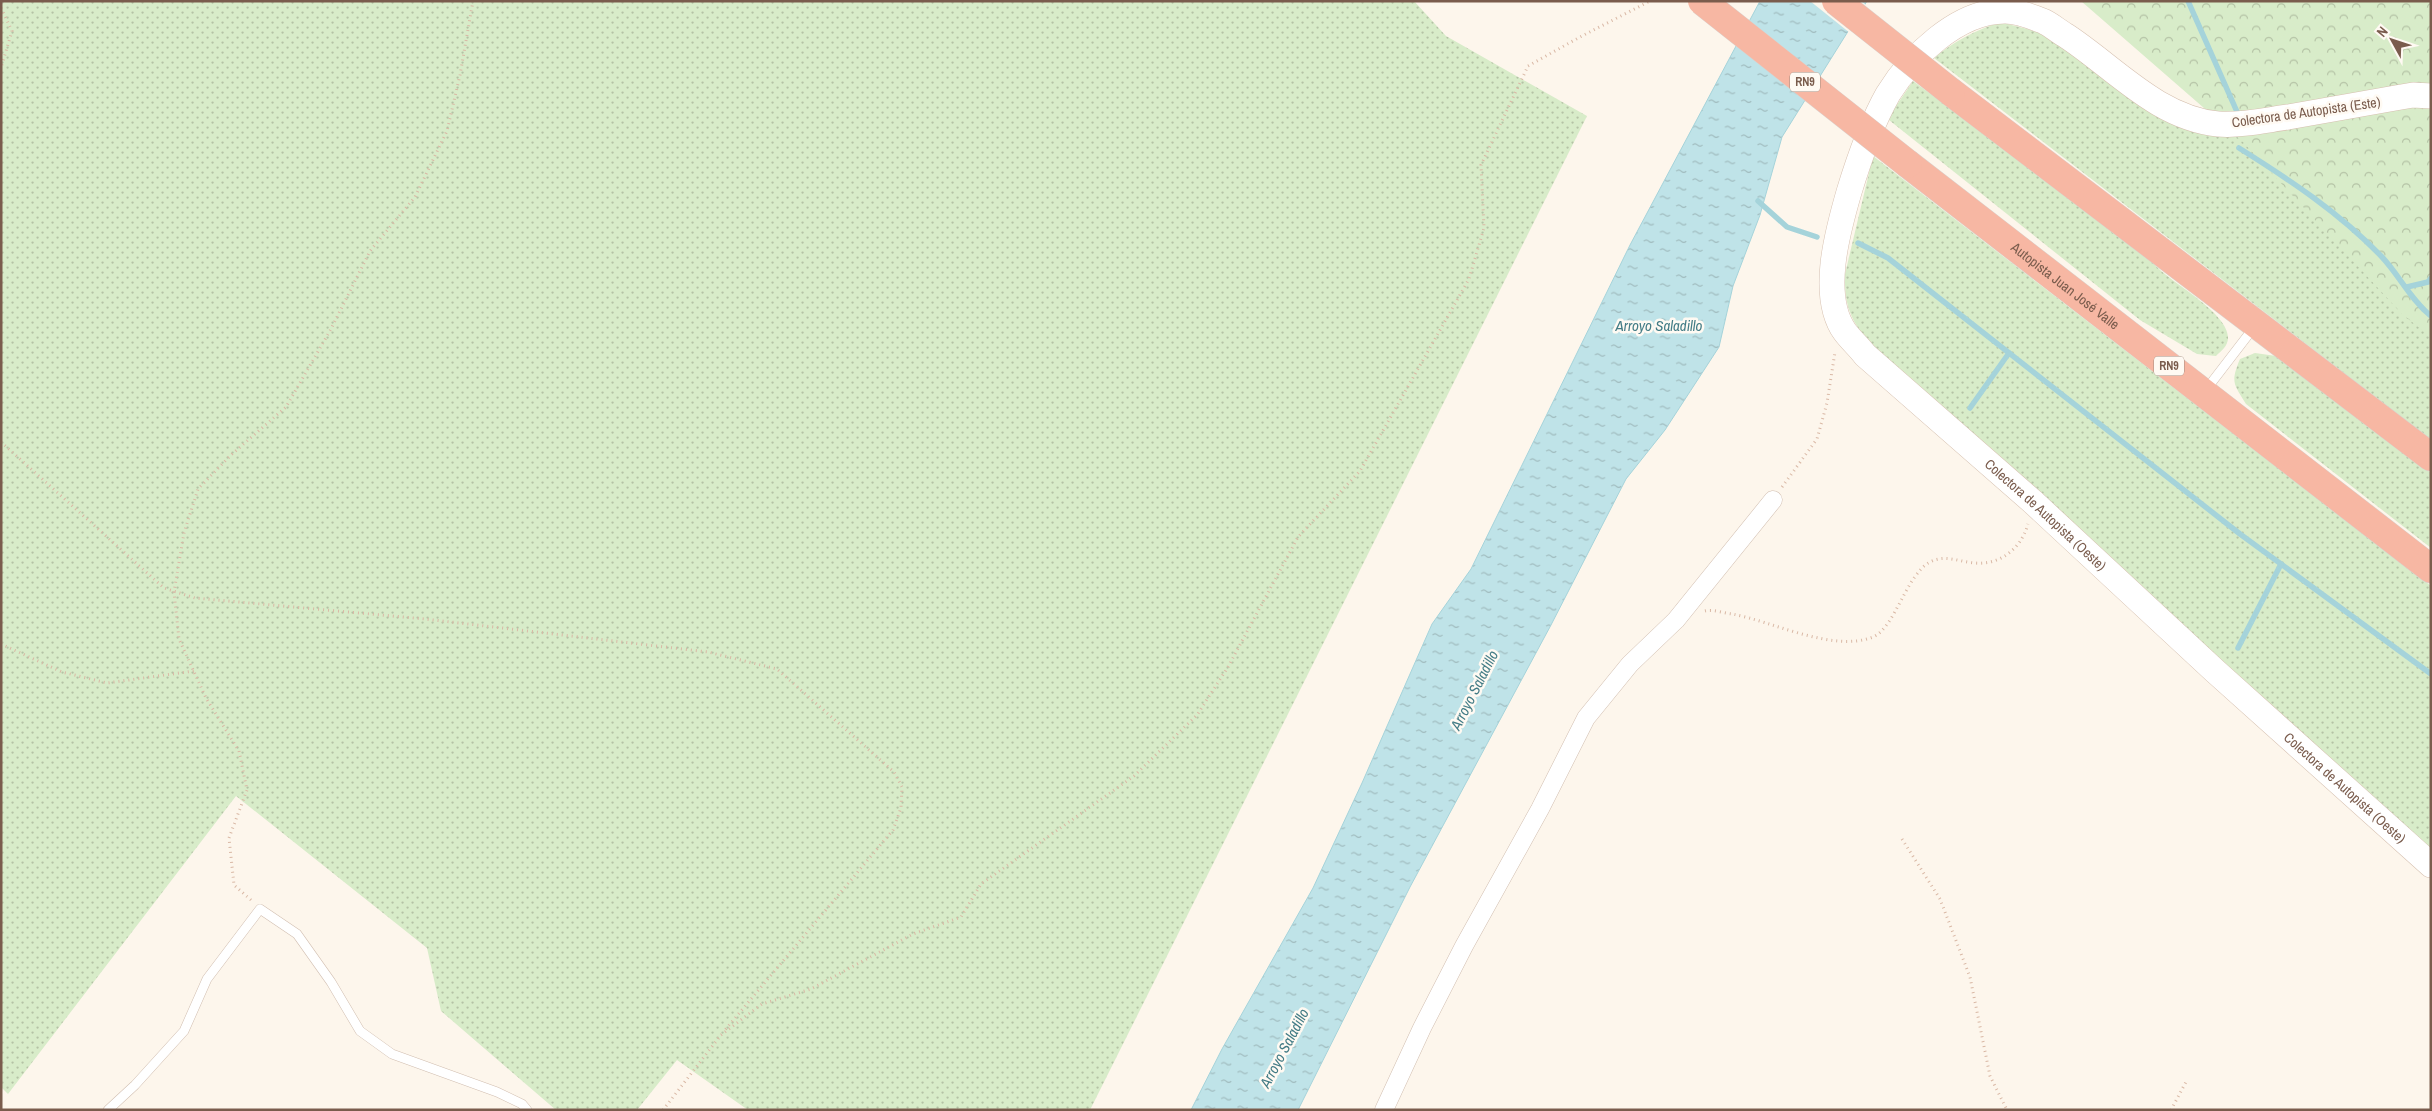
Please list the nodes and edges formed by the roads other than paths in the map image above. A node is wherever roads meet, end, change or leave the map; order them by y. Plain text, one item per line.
1 (1702, 1) edge
2 (1836, 1) edge
3 (2431, 96) edge
4 (1887, 97) joint
5 (2257, 324) junction
6 (2204, 393) junction
7 (2431, 457) edge
8 (1773, 500) road end
9 (2431, 569) edge
10 (2431, 865) edge
11 (108, 1110) edge
12 (527, 1110) edge
13 (1384, 1110) edge

1 - 6 highway, Autopista Juan José Valle / RN9, bridge
2 - 5 highway, bridge
3 - 4 main road, Colectora de Autopista (Este)
4 - 10 main road, Colectora de Autopista (Oeste)
5 - 6 lane
5 - 7 highway
6 - 9 highway, Autopista Juan José Valle / RN9
8 - 13 street
11 - 12 lane

